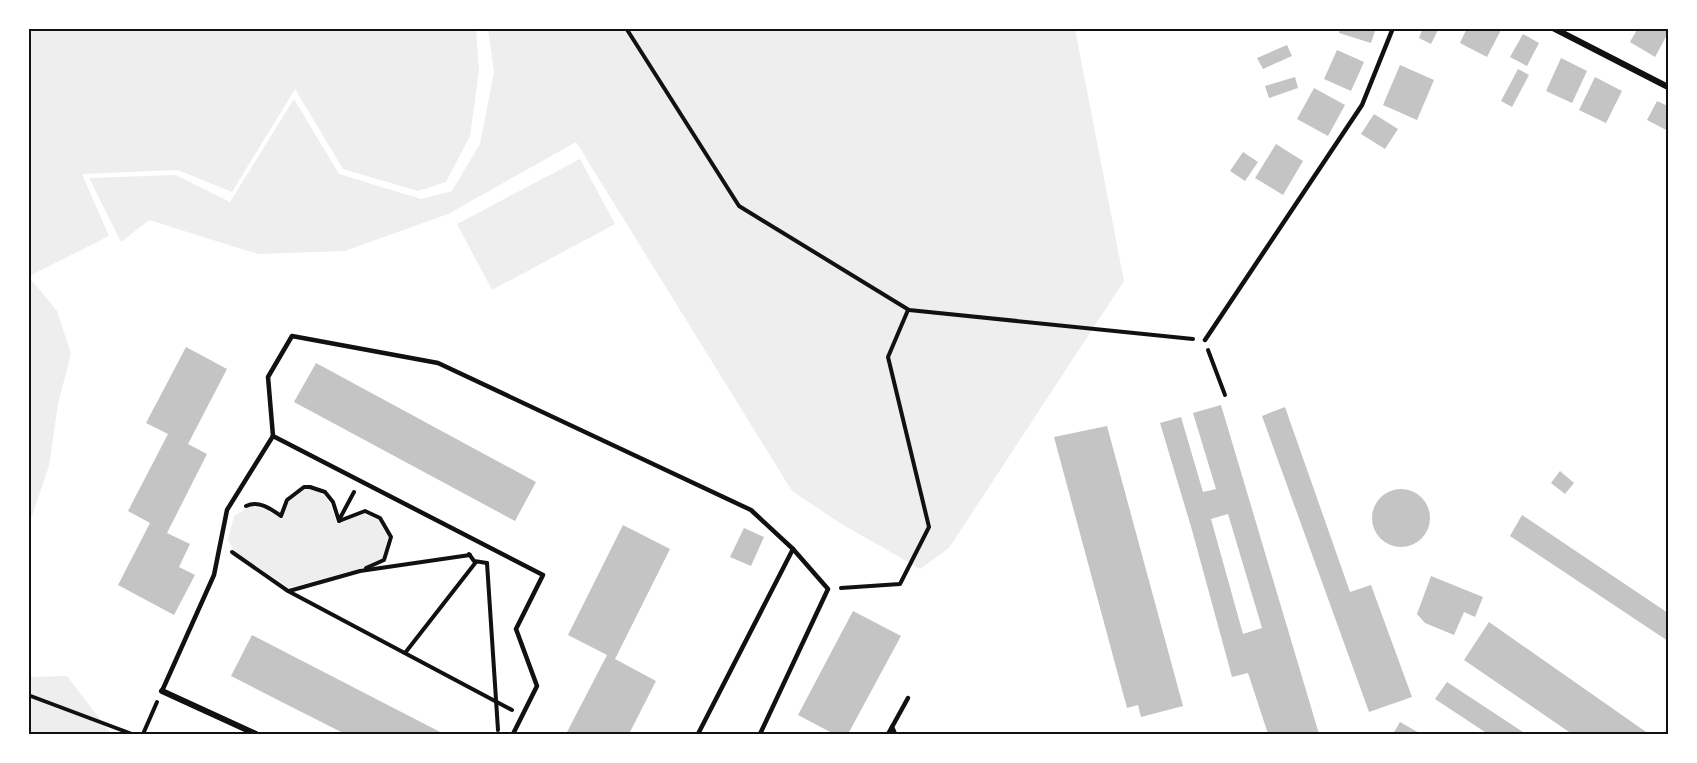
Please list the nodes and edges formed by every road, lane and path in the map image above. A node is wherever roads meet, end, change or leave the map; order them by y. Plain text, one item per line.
1 (626, 28) edge
2 (1393, 28) edge
3 (1553, 28) edge
4 (1668, 87) edge
5 (909, 310) junction
6 (1205, 340) junction
7 (1225, 395) dead end
8 (273, 436) junction
9 (361, 481) junction
10 (241, 509) dead end
11 (339, 521) junction
12 (230, 547) dead end
13 (793, 549) junction
14 (470, 555) dead end
15 (476, 562) dead end
16 (487, 563) dead end
17 (360, 571) junction
18 (828, 589) junction
19 (288, 591) junction
20 (405, 653) junction
21 (162, 691) junction
22 (28, 695) edge
23 (908, 698) dead end
24 (496, 701) junction
25 (523, 716) junction
26 (892, 727) junction
27 (132, 735) edge
28 (143, 735) edge
29 (256, 735) edge
30 (498, 735) edge
31 (513, 735) edge
32 (698, 735) edge
33 (760, 735) edge
34 (888, 735) edge
35 (895, 735) edge

1 - 5 path
2 - 6 lane
3 - 4 street
5 - 6 path
5 - 18 path
6 - 7 path
8 - 9 lane
8 - 13 lane
8 - 21 lane
9 - 11 path
9 - 25 lane
10 - 11 path
11 - 17 path
12 - 19 path
13 - 18 lane
13 - 32 lane
14 - 17 path
15 - 20 path
16 - 24 path
17 - 19 path
18 - 33 lane
19 - 20 path
20 - 24 path
21 - 28 path
21 - 29 street
22 - 27 path
23 - 26 lane
24 - 25 path
24 - 30 path
25 - 31 lane
26 - 34 lane
26 - 35 lane

